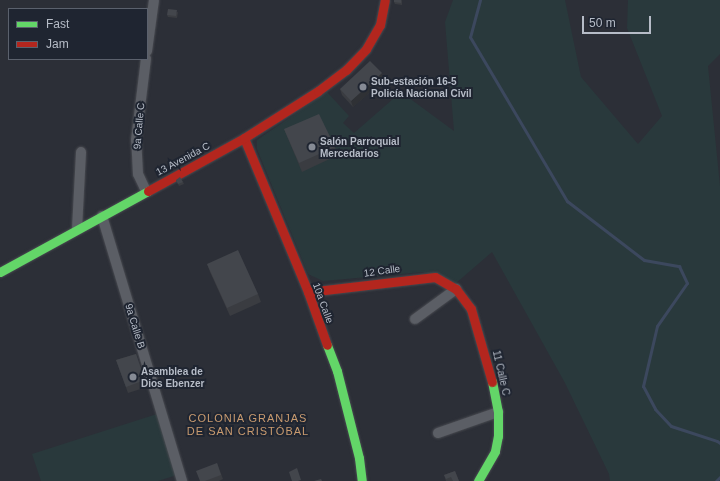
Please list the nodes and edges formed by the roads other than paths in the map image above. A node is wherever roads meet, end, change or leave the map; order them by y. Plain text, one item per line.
1 (154, 0) edge
2 (385, 0) edge
3 (148, 44) edge
4 (146, 60) edge
5 (244, 138) junction
6 (81, 152) dead end
7 (146, 191) junction
8 (102, 216) junction
9 (77, 229) junction
10 (0, 272) edge
11 (456, 289) junction
12 (308, 292) junction
13 (414, 319) dead end
14 (498, 412) junction
15 (438, 433) dead end
16 (182, 481) edge
17 (362, 481) edge
18 (478, 481) edge

1 - 3 street
2 - 5 street, 13 Avenida C
4 - 7 street, 9a Calle C
5 - 7 street, 13 Avenida C
5 - 12 street, 10a Calle
6 - 9 street
7 - 8 street, 13 Avenida C
8 - 9 street, 13 Avenida C
8 - 16 street, 9a Calle B
9 - 10 street, 13 Avenida C
11 - 12 street, 12 Calle
11 - 13 street
11 - 14 street, 11 Calle C
12 - 17 street, 10a Calle
14 - 15 street
14 - 18 street, 11 Calle C

